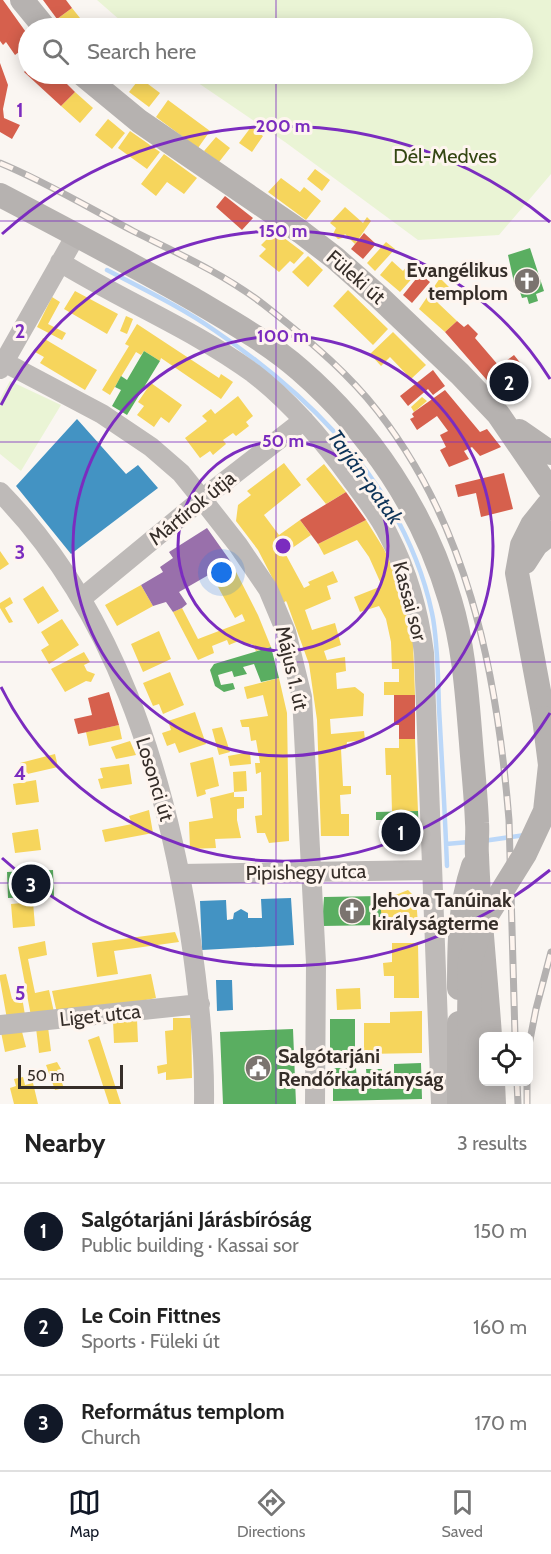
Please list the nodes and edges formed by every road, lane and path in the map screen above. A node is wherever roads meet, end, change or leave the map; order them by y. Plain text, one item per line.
1 (22, 0) edge
2 (37, 18) edge
3 (94, 84) edge
4 (0, 195) edge
5 (76, 235) junction
6 (60, 262) junction
7 (5, 366) edge
8 (498, 414) junction
9 (304, 420) junction
10 (551, 453) edge
11 (0, 492) edge
12 (550, 496) edge
13 (202, 499) junction
14 (551, 534) edge
15 (82, 598) junction
16 (521, 600) junction
17 (477, 855) junction
18 (432, 870) junction
19 (311, 871) junction
20 (180, 874) junction
21 (200, 1005) junction
22 (0, 1025) edge
23 (490, 1032) edge
24 (493, 1086) edge
25 (494, 1086) edge
26 (204, 1104) edge
27 (315, 1104) edge
28 (441, 1104) edge
29 (459, 1104) edge
30 (474, 1104) edge
31 (494, 1104) edge
32 (502, 1104) edge

1 - 2 main road
3 - 8 main road, Füleki út
4 - 5 main road
5 - 6 street
5 - 17 main road
6 - 7 street
6 - 9 street, Kassai sor
7 - 13 street, Május 1. út
8 - 10 main road
8 - 12 main road
9 - 13 street, Mártírok útja
9 - 18 street, Kassai sor
11 - 15 street, Losonci út
12 - 16 main road
13 - 15 street, Mártírok útja
13 - 19 street, Május 1. út
14 - 16 main road
15 - 20 street, Losonci út
16 - 30 main road, bridge
17 - 23 main road
17 - 29 main road
18 - 19 street, Pipishegy utca
18 - 28 street, Kassai sor
19 - 20 street, Pipishegy utca
19 - 27 street, Május 1. út
20 - 21 street, Losonci út
21 - 22 street, Liget utca
21 - 26 street, Losonci út
24 - 31 main road
25 - 32 street

